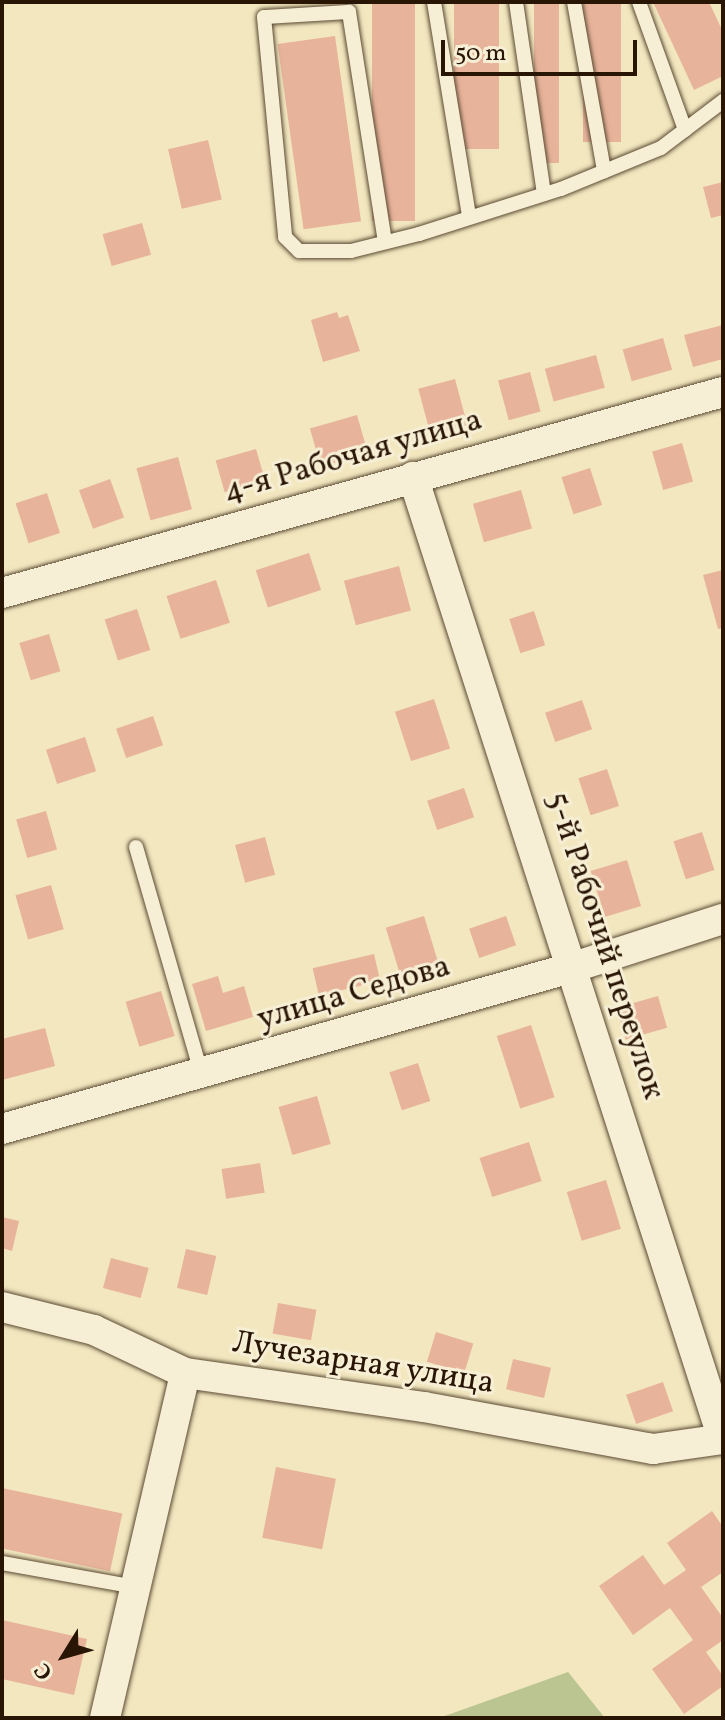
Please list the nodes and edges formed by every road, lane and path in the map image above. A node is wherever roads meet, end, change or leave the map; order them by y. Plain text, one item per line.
1 (434, 2) edge
2 (516, 2) edge
3 (574, 2) edge
4 (639, 2) edge
5 (723, 101) edge
6 (685, 130) junction
7 (604, 171) junction
8 (544, 194) junction
9 (469, 216) junction
10 (385, 242) junction
11 (723, 392) edge
12 (413, 477) junction
13 (2, 593) edge
14 (136, 847) dead end
15 (723, 919) edge
16 (574, 967) junction
17 (202, 1075) junction
18 (2, 1129) edge
19 (2, 1307) edge
20 (185, 1373) junction
21 (723, 1439) edge
22 (2, 1563) edge
23 (135, 1587) junction
24 (105, 1718) edge

1 - 9 lane
2 - 8 lane
3 - 7 lane
4 - 6 lane
5 - 6 lane
6 - 7 lane
7 - 8 lane
8 - 9 lane
9 - 10 lane
10 - 10 lane
11 - 12 street, 4-я Рабочая улица
12 - 13 street, 4-я Рабочая улица
12 - 16 street, 5-й Рабочий переулок
14 - 17 lane
15 - 16 street, улица Седова
16 - 17 street, улица Седова
16 - 21 street, 5-й Рабочий переулок
17 - 18 street, улица Седова
19 - 20 street, Лучезарная улица
20 - 21 street, Лучезарная улица
20 - 23 street
22 - 23 lane
23 - 24 street

